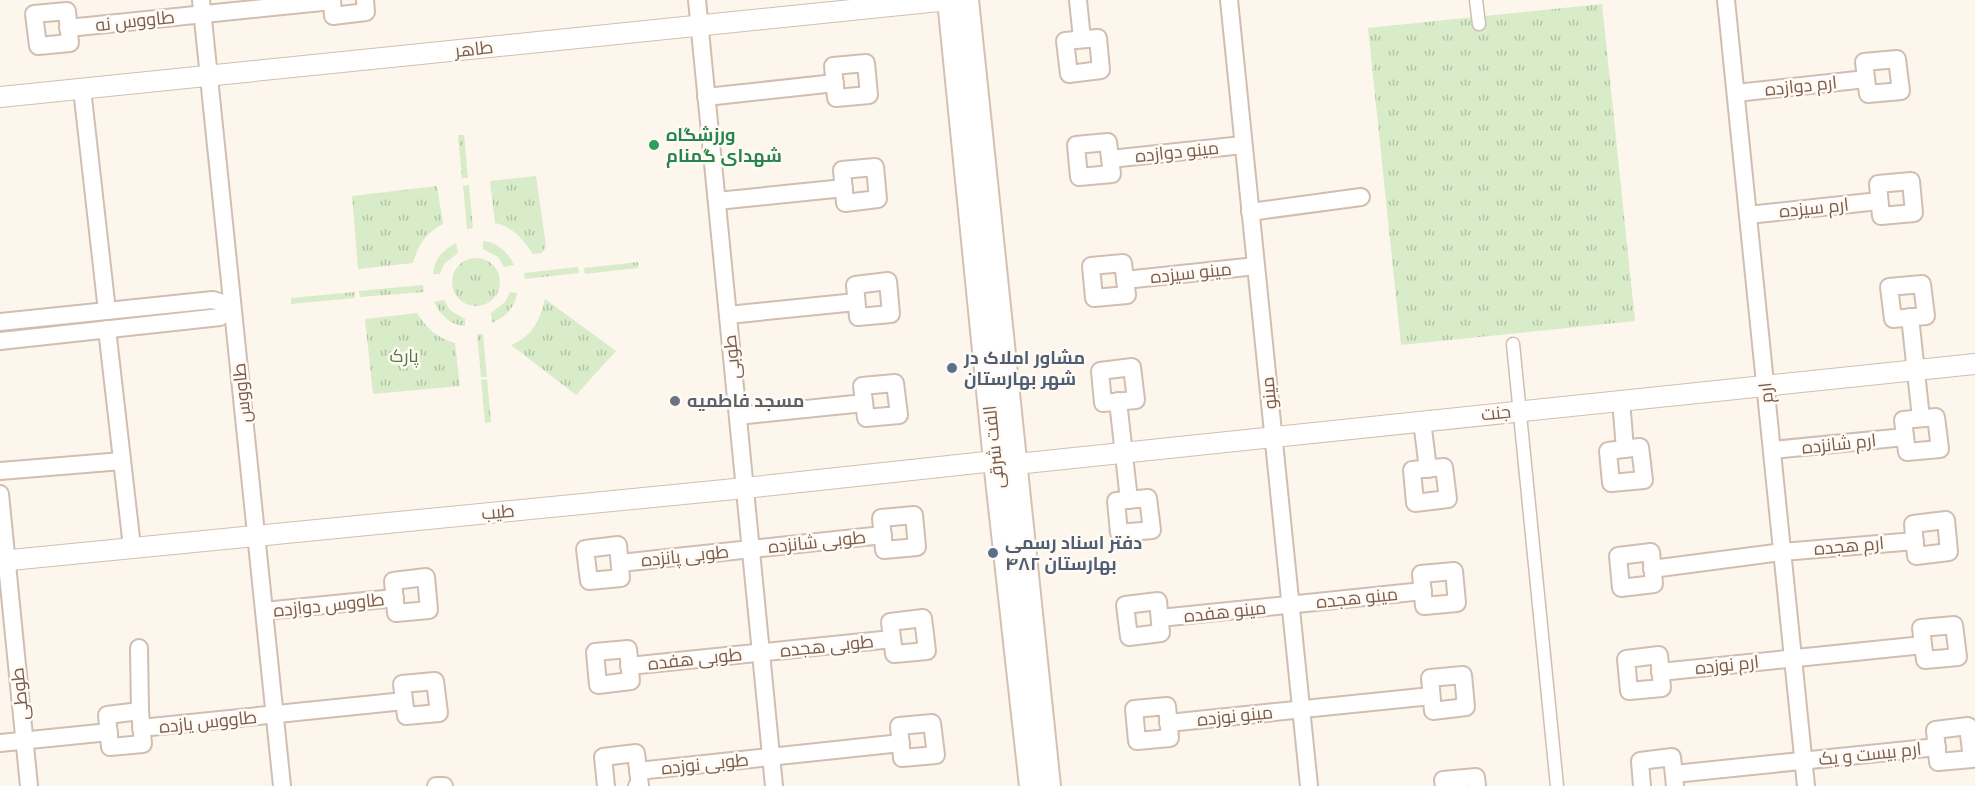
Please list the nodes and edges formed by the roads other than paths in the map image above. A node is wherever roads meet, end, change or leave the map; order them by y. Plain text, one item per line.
1 (332, 0) edge
2 (365, 0) edge
3 (697, 0) edge
4 (949, 0) edge
5 (968, 0) edge
6 (1078, 0) edge
7 (1229, 0) edge
8 (1476, 0) edge
9 (1726, 0) edge
10 (201, 7) edge
11 (1479, 24) dead end
12 (699, 26) junction
13 (68, 28) dead end
14 (1082, 39) dead end
15 (208, 76) junction
16 (1866, 79) dead end
17 (835, 83) dead end
18 (82, 89) junction
19 (1736, 93) junction
20 (0, 97) edge
21 (706, 97) junction
22 (1244, 145) junction
23 (1110, 159) dead end
24 (844, 188) dead end
25 (1361, 197) dead end
26 (717, 201) junction
27 (1879, 201) dead end
28 (1250, 212) junction
29 (1748, 215) junction
30 (1256, 266) junction
31 (1125, 280) dead end
32 (856, 302) dead end
33 (232, 306) junction
34 (107, 311) junction
35 (728, 315) junction
36 (1910, 317) dead end
37 (0, 322) edge
38 (107, 329) junction
39 (0, 341) edge
40 (1513, 344) dead end
41 (1975, 364) edge
42 (1916, 370) junction
43 (1765, 386) junction
44 (1622, 400) junction
45 (1118, 401) dead end
46 (864, 403) dead end
47 (1518, 411) junction
48 (738, 416) junction
49 (1921, 418) junction
50 (1422, 421) junction
51 (1274, 436) junction
52 (1905, 437) junction
53 (1625, 449) dead end
54 (1772, 450) junction
55 (1124, 452) junction
56 (122, 461) junction
57 (1006, 462) junction
58 (1428, 469) dead end
59 (0, 471) edge
60 (745, 488) junction
61 (0, 494) edge
62 (1129, 500) dead end
63 (256, 535) junction
64 (883, 535) dead end
65 (1915, 541) dead end
66 (132, 547) junction
67 (751, 549) junction
68 (1782, 552) junction
69 (3, 560) edge
70 (620, 562) dead end
71 (1652, 569) dead end
72 (1423, 591) dead end
73 (395, 598) dead end
74 (1291, 605) junction
75 (264, 611) junction
76 (1160, 618) dead end
77 (7, 634) edge
78 (892, 639) dead end
79 (1923, 645) dead end
80 (139, 648) dead end
81 (761, 652) junction
82 (1793, 657) junction
83 (629, 666) dead end
84 (1660, 672) dead end
85 (1431, 696) dead end
86 (404, 701) dead end
87 (1301, 709) junction
88 (140, 711) junction
89 (275, 715) junction
90 (1168, 723) dead end
91 (141, 728) junction
92 (109, 732) junction
93 (25, 741) junction
94 (0, 743) edge
95 (901, 743) dead end
96 (1937, 747) dead end
97 (771, 757) junction
98 (1804, 761) junction
99 (638, 778) edge
100 (1675, 780) edge
101 (29, 786) edge
102 (282, 786) edge
103 (436, 786) edge
104 (444, 786) edge
105 (606, 786) edge
106 (774, 786) edge
107 (1031, 786) edge
108 (1049, 786) edge
109 (1309, 786) edge
110 (1444, 786) edge
111 (1477, 786) edge
112 (1557, 786) edge
113 (1642, 786) edge
114 (1806, 786) edge

1 - 2 street
1 - 10 street, طاووس نه
3 - 12 street, طوبی
4 - 12 street, طاهر
4 - 57 main road, الفت شرقی
5 - 57 main road, الفت شرقی
6 - 14 street
7 - 22 street, مینو
8 - 11 street
9 - 19 street, ارم
10 - 13 street, طاووس نه
10 - 15 street, طاووس
12 - 15 street, طاهر
12 - 21 street, طوبی
15 - 18 street, طاهر
15 - 33 street, طاووس
16 - 19 street, ارم دوازده
17 - 21 street
18 - 20 street, طاهر
18 - 34 street
19 - 29 street, ارم
21 - 26 street, طوبی
22 - 23 street, مینو دوازده
22 - 28 street, مینو
24 - 26 street
25 - 28 street
26 - 35 street, طوبی
27 - 29 street, ارم سیزده
28 - 30 street, مینو
29 - 43 street, ارم
30 - 31 street, مینو سیزده
30 - 51 street, مینو
32 - 35 street
33 - 34 street
33 - 38 street
33 - 63 street, طاووس
34 - 37 street
35 - 48 street, طوبی
36 - 42 street
38 - 39 street
38 - 56 street
40 - 47 street
41 - 42 street, جنت
42 - 43 street, جنت
42 - 49 street
43 - 44 street, جنت
43 - 54 street, ارم
44 - 47 street, جنت
44 - 53 street
45 - 55 street
46 - 48 street
47 - 50 street, جنت
47 - 112 street
48 - 60 street, طوبی
49 - 52 street
49 - 52 street
50 - 51 street, جنت
50 - 58 street
51 - 55 street, جنت
51 - 74 street, مینو
52 - 54 street, ارم شانزده
54 - 68 street, ارم
55 - 57 street, جنت
55 - 62 street
56 - 59 street
56 - 66 street
57 - 60 street, طیب
57 - 107 main road, الفت شرقی
57 - 108 main road, الفت شرقی
60 - 63 street, طیب
60 - 67 street, طوبی
61 - 69 street, طوطی
63 - 66 street, طیب
63 - 75 street, طاووس
64 - 67 street, طوبی شانزده
65 - 68 street, ارم هجده
66 - 69 street, طیب
67 - 70 street, طوبی پانزده
67 - 81 street, طوبی
68 - 71 street, ارم هجده
68 - 82 street, ارم
69 - 77 street, طوطی
72 - 74 street, مینو هجده
73 - 75 street, طاووس دوازده
74 - 76 street, مینو هفده
74 - 87 street, مینو
75 - 89 street, طاووس
77 - 93 street, طوطی
78 - 81 street, طوبی هجده
79 - 82 street, ارم نوزده
80 - 88 street
81 - 83 street, طوبی هفده
81 - 97 street, طوبی
82 - 84 street, ارم نوزده
82 - 98 street, ارم
85 - 87 street, مینو نوزده
86 - 89 street, طاووس یازده
87 - 90 street, مینو نوزده
87 - 109 street, مینو
88 - 91 street
88 - 92 street
89 - 91 street, طاووس یازده
89 - 102 street, طاووس
91 - 92 street
92 - 93 street
93 - 94 street
93 - 101 street, طوطی
95 - 97 street, طوبی نوزده
96 - 98 street, ارم بیست و یک
97 - 99 street, طوبی نوزده
97 - 106 street, طوبی
98 - 100 street, ارم بیست و یک
98 - 114 street, ارم
99 - 105 street
100 - 113 street
103 - 104 street
110 - 111 street

